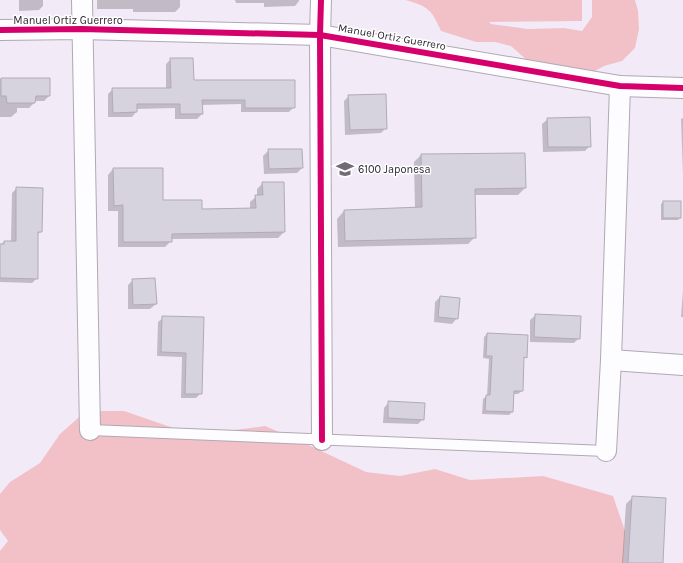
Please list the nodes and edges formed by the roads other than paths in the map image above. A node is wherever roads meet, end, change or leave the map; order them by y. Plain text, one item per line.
1 (82, 0) edge
2 (321, 0) edge
3 (81, 29) junction
4 (0, 30) edge
5 (320, 35) junction
6 (620, 86) junction
7 (683, 88) edge
8 (611, 360) junction
9 (683, 365) edge
10 (90, 430) joint
11 (322, 440) junction
12 (606, 451) joint

1 - 3 street
2 - 5 street
3 - 4 street, Manuel Ortiz Guerrero
3 - 5 street, Manuel Ortiz Guerrero
3 - 10 street
5 - 6 street, Manuel Ortiz Guerrero
5 - 11 street
6 - 7 street, Manuel Ortiz Guerrero
6 - 8 street
8 - 9 street
8 - 12 street
10 - 11 lane
11 - 12 lane

